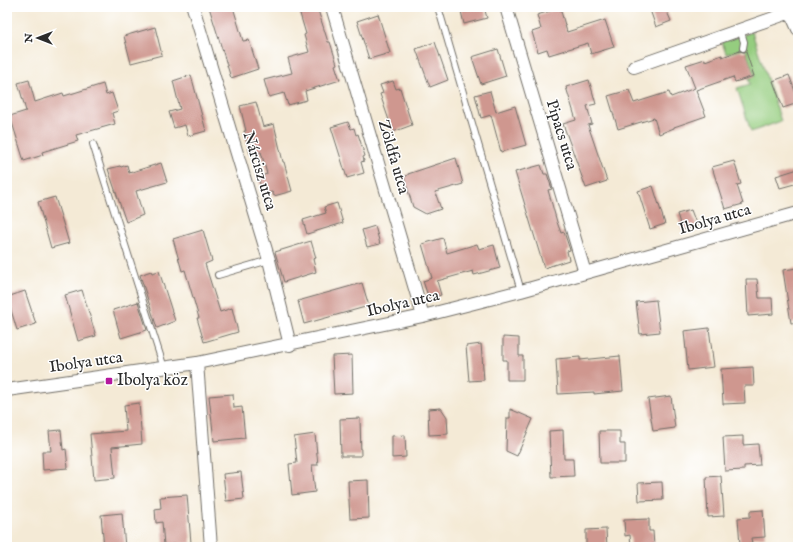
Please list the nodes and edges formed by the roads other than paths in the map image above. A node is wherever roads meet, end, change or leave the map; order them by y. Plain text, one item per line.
1 (193, 7) edge
2 (332, 7) edge
3 (438, 7) edge
4 (506, 7) edge
5 (790, 10) edge
6 (740, 29) junction
7 (798, 29) edge
8 (743, 48) dead end
9 (634, 67) dead end
10 (93, 144) dead end
11 (798, 213) edge
12 (268, 260) junction
13 (585, 273) junction
14 (218, 275) dead end
15 (521, 291) junction
16 (423, 316) junction
17 (290, 345) junction
18 (197, 363) junction
19 (164, 368) junction
20 (7, 390) edge
21 (211, 547) edge

1 - 12 street, Nárcisz utca
2 - 16 street, Zöldfa utca
3 - 15 lane
4 - 13 street, Pipacs utca
5 - 6 street
5 - 7 street
6 - 8 lane
6 - 9 street
10 - 19 lane
11 - 13 street, Ibolya utca
12 - 14 lane
12 - 17 street, Nárcisz utca
13 - 15 street, Ibolya utca
15 - 16 street, Ibolya utca
16 - 17 street, Ibolya utca
17 - 18 street, Ibolya utca
18 - 19 street, Ibolya utca
18 - 21 street
19 - 20 street, Ibolya utca

